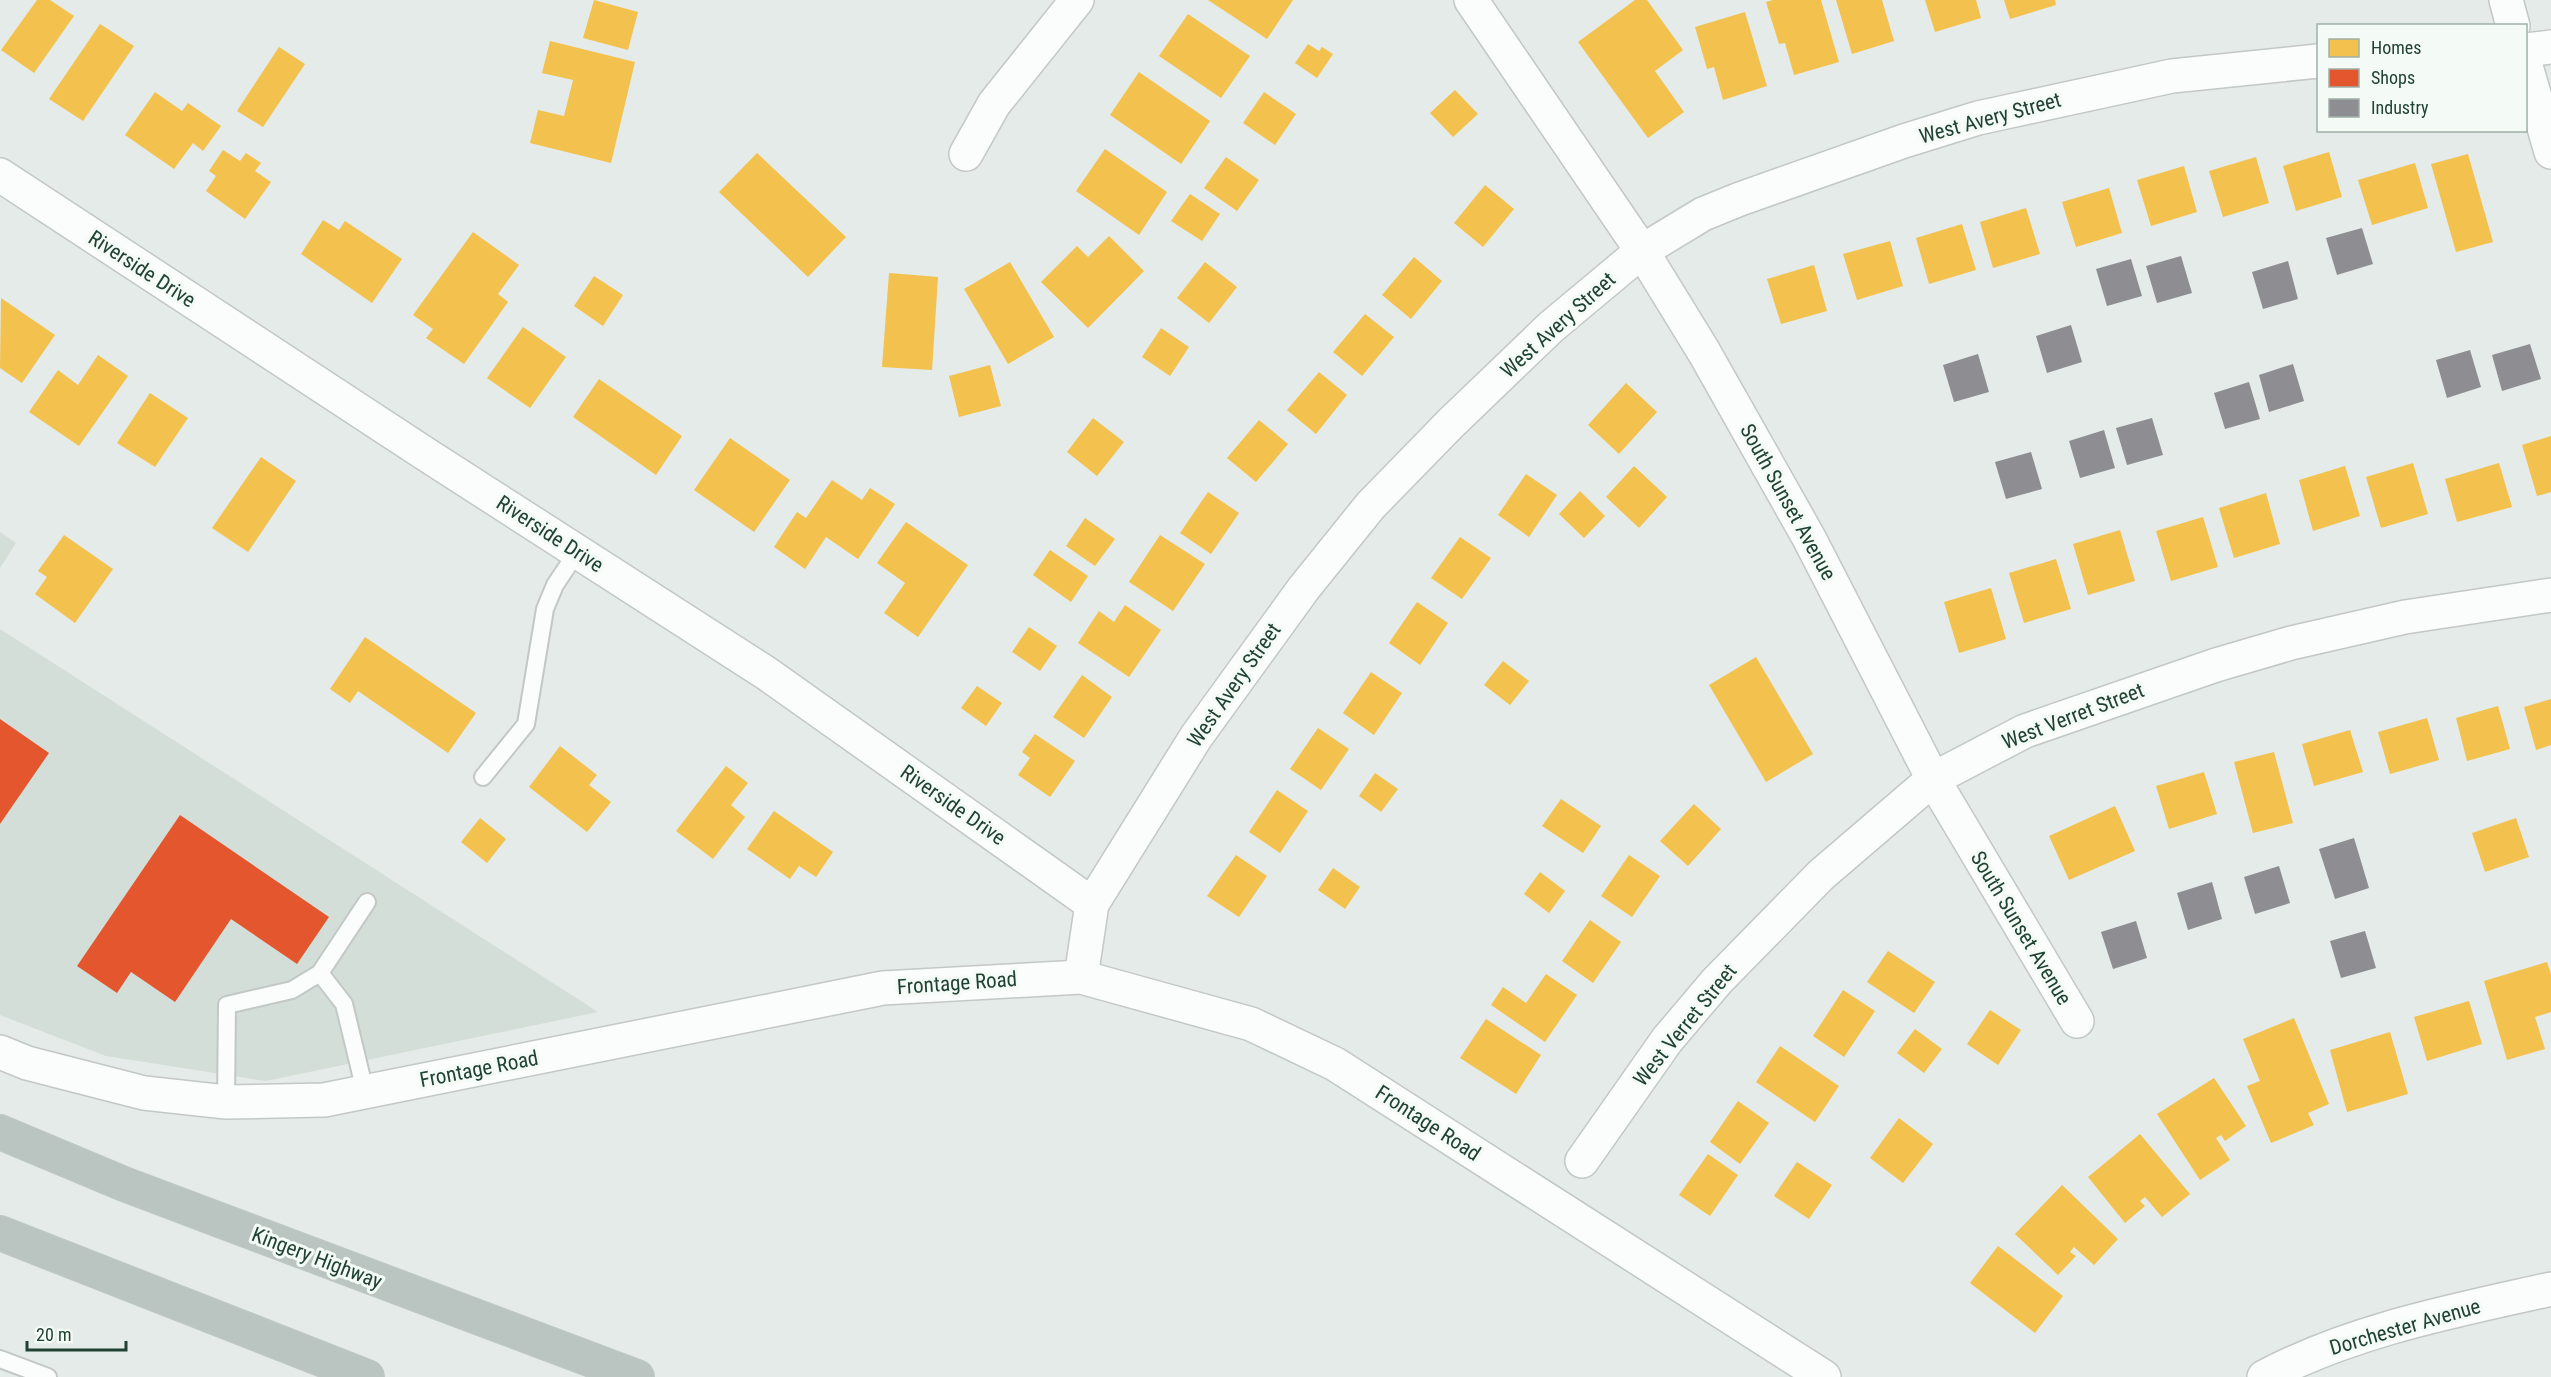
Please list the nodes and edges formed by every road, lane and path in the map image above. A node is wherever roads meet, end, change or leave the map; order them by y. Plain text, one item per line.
1 (1077, 0) edge
2 (1471, 0) edge
3 (2506, 0) edge
4 (2512, 24) edge
5 (2551, 47) edge
6 (2527, 50) edge
7 (2317, 61) edge
8 (2527, 69) edge
9 (2551, 152) edge
10 (966, 154) dead end
11 (0, 175) edge
12 (1642, 251) junction
13 (577, 552) junction
14 (2551, 595) edge
15 (483, 777) dead end
16 (1933, 779) junction
17 (367, 902) dead end
18 (1092, 904) junction
19 (320, 973) junction
20 (1081, 977) junction
21 (2077, 1021) dead end
22 (0, 1052) edge
23 (365, 1091) junction
24 (226, 1102) junction
25 (0, 1132) edge
26 (1582, 1161) dead end
27 (0, 1233) edge
28 (2551, 1289) edge
29 (0, 1359) edge
30 (48, 1377) edge
31 (367, 1377) edge
32 (637, 1377) edge
33 (1824, 1377) edge
34 (2264, 1377) edge

1 - 10 street
2 - 12 street, South Sunset Avenue
3 - 4 street
5 - 6 street
7 - 12 street, West Avery Street
8 - 9 street
11 - 13 street, Riverside Drive
12 - 16 street, South Sunset Avenue
12 - 18 street, West Avery Street
13 - 15 lane
13 - 18 street, Riverside Drive
14 - 16 street, West Verret Street
16 - 21 street, South Sunset Avenue
16 - 26 street, West Verret Street
17 - 19 lane
18 - 20 street, West Avery Street
19 - 23 lane
19 - 24 lane
20 - 23 street, Frontage Road
20 - 33 street, Frontage Road
22 - 24 street, Frontage Road
23 - 24 street, Frontage Road
25 - 32 highway, Kingery Highway
27 - 31 highway
28 - 34 street, Dorchester Avenue
29 - 30 lane

